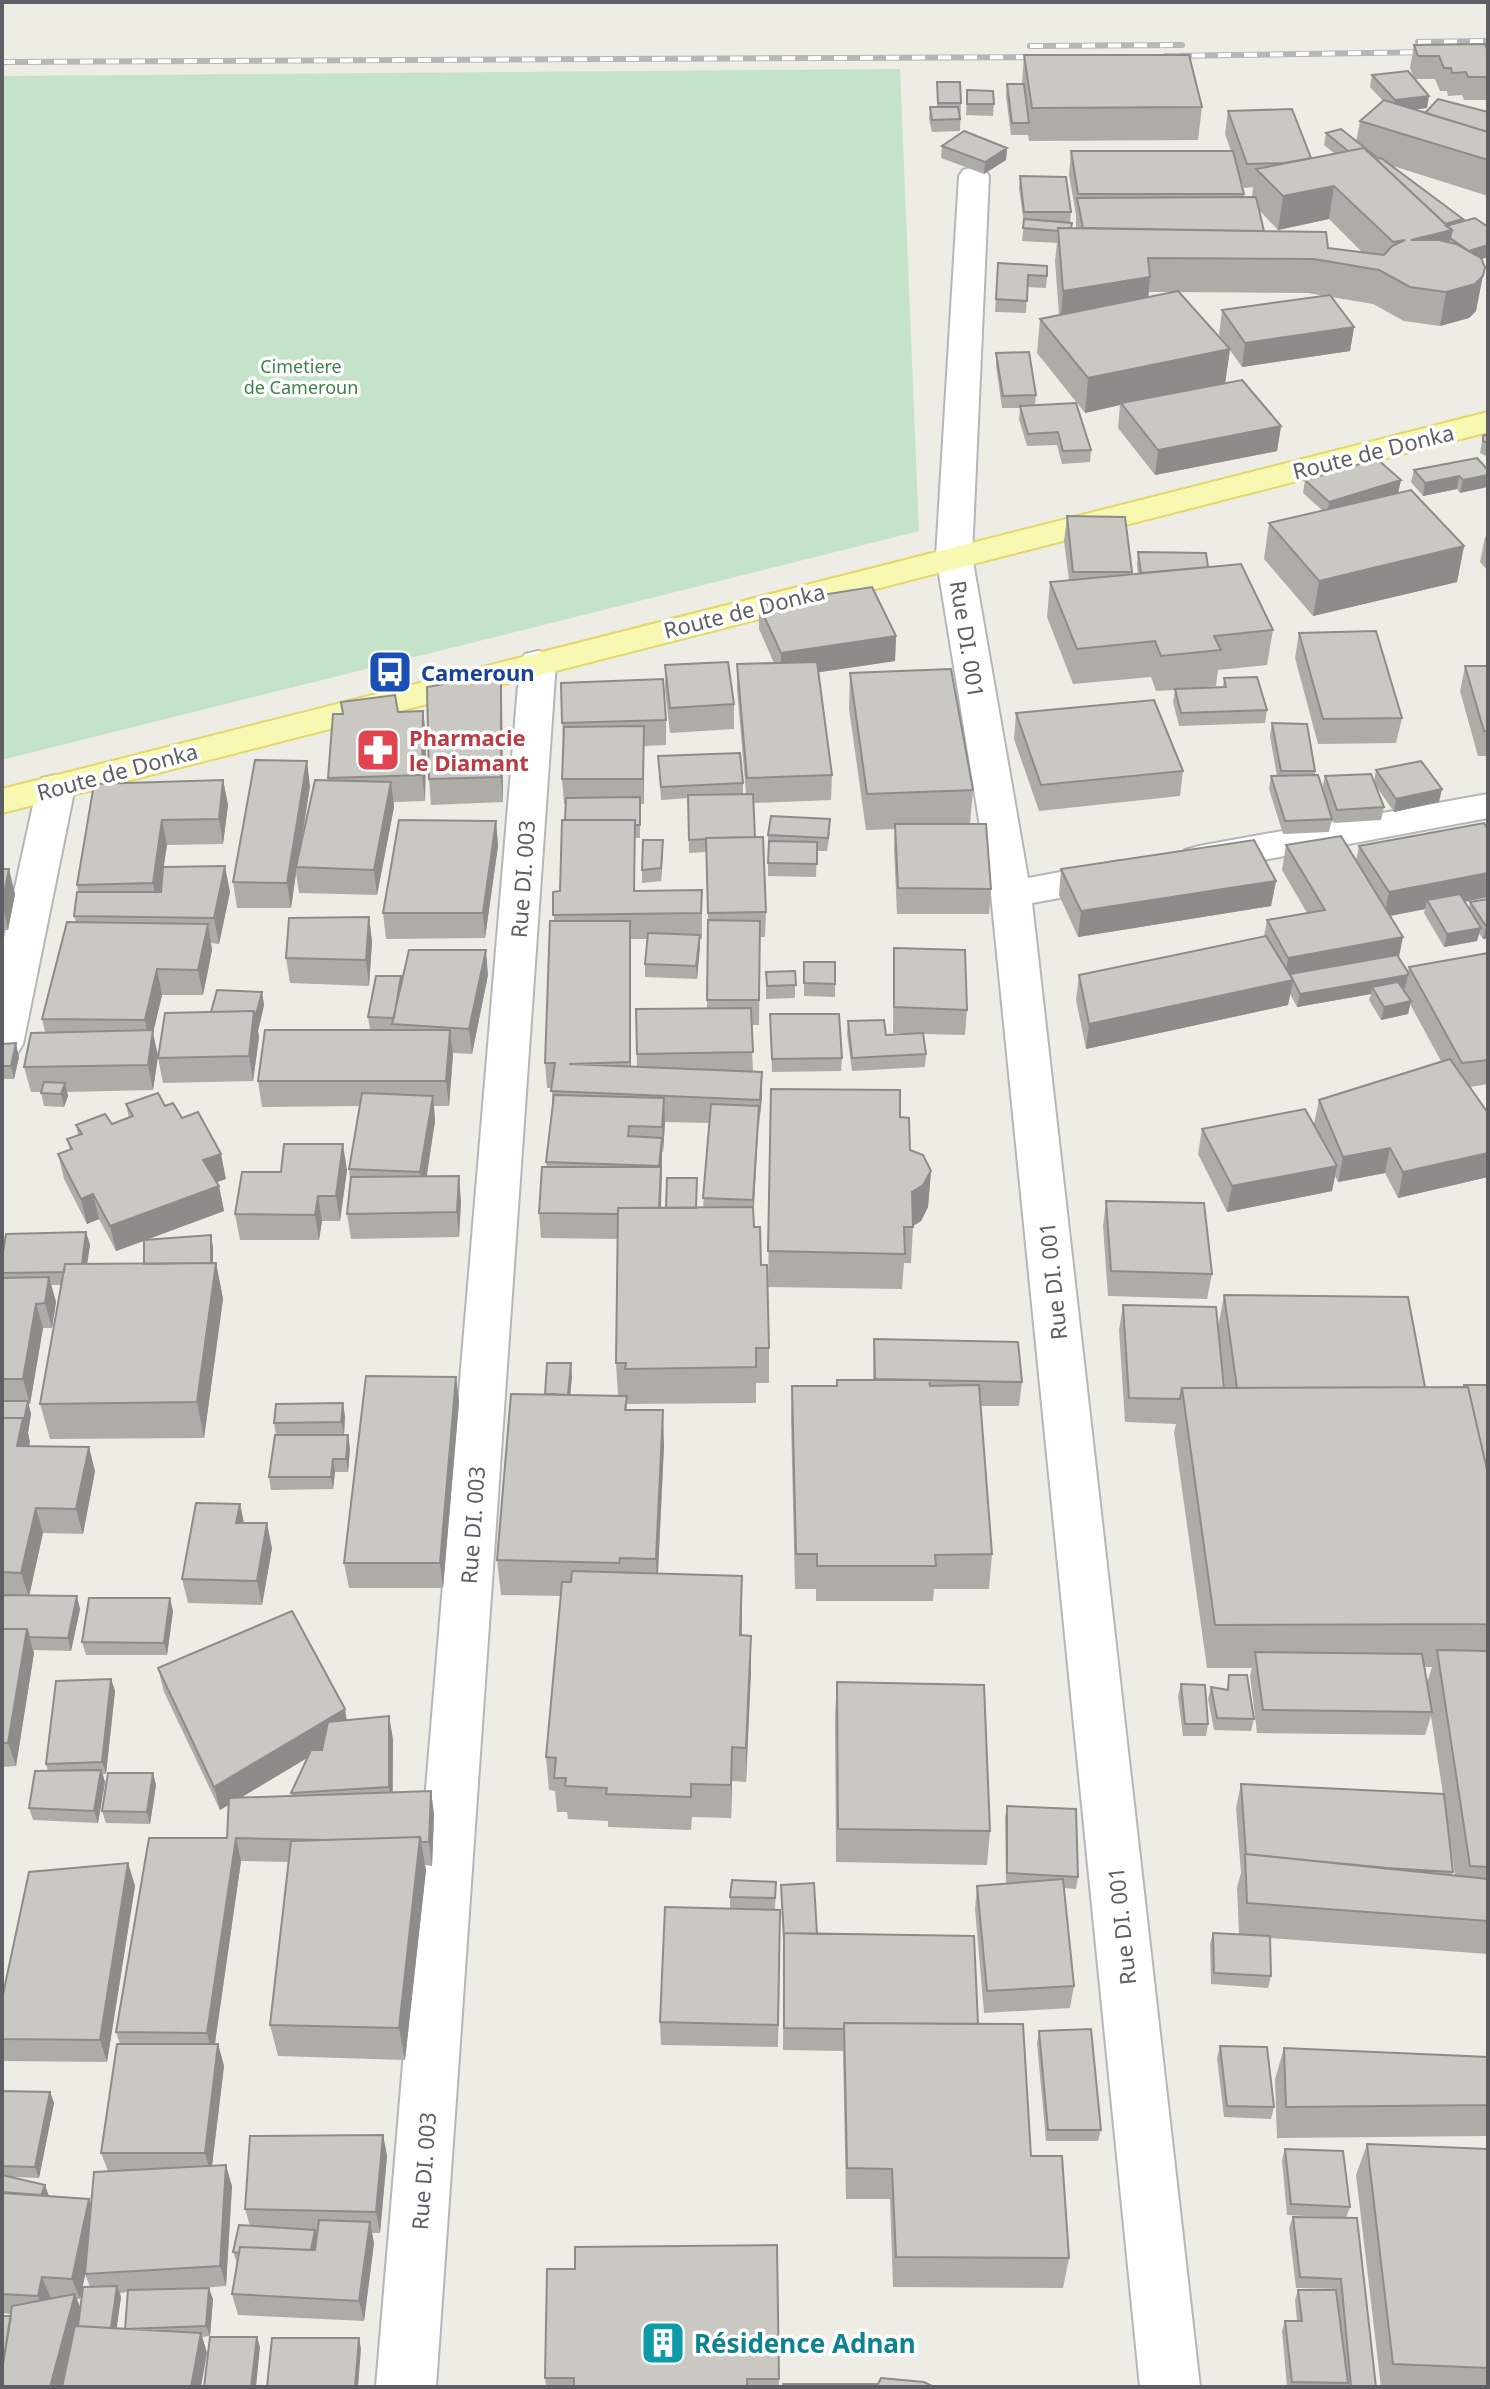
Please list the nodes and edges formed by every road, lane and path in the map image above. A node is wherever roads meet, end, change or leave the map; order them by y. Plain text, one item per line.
1 (974, 176) dead end
2 (1488, 422) edge
3 (954, 556) junction
4 (538, 662) junction
5 (56, 787) junction
6 (2, 801) edge
7 (1488, 806) edge
8 (1011, 894) junction
9 (2, 1044) edge
10 (406, 2387) edge
11 (1170, 2387) edge

1 - 3 street, Rue DI. 001
2 - 3 main road, Route de Donka
3 - 4 main road, Route de Donka
3 - 8 street, Rue DI. 001
4 - 5 main road, Route de Donka
4 - 10 street, Rue DI. 003
5 - 6 main road, Route de Donka
5 - 9 street
7 - 8 street
8 - 11 street, Rue DI. 001

